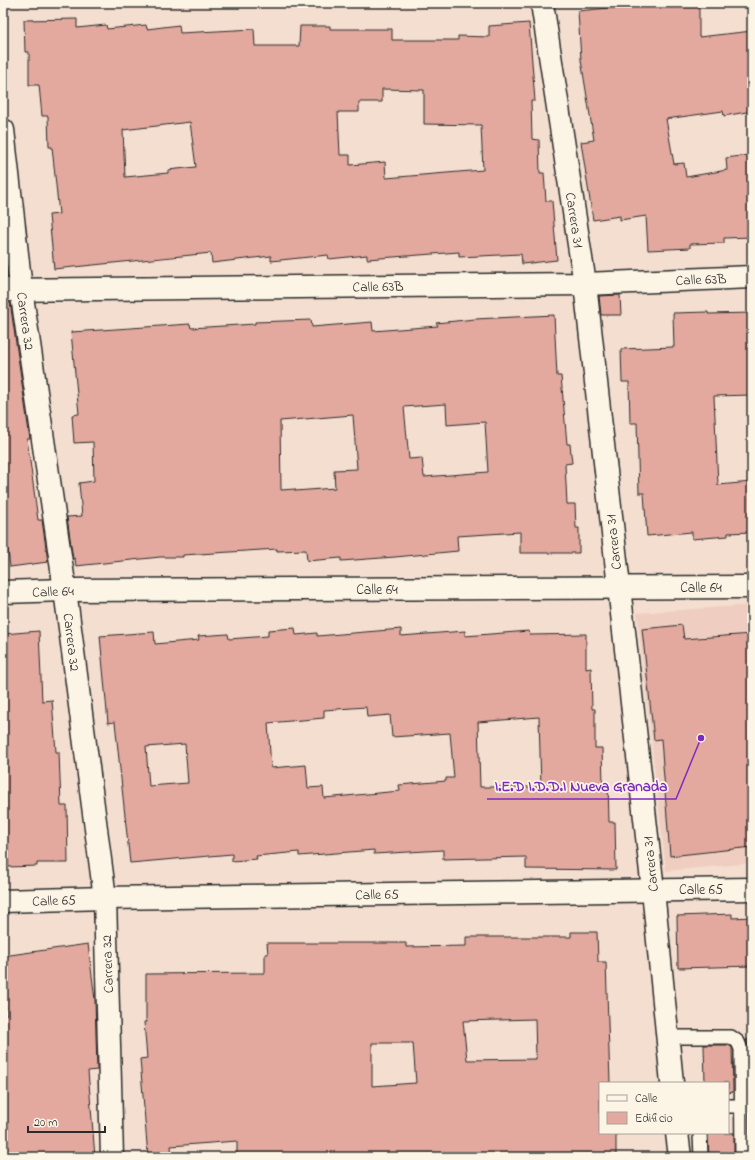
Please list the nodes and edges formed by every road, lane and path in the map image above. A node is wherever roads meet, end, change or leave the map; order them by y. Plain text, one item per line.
1 (542, 3) edge
2 (3, 130) edge
3 (752, 277) edge
4 (585, 284) junction
5 (12, 290) edge
6 (752, 587) edge
7 (618, 588) junction
8 (66, 590) junction
9 (3, 592) edge
10 (752, 889) edge
11 (653, 890) junction
12 (105, 898) junction
13 (3, 901) edge
14 (668, 1037) junction
15 (672, 1082) edge
16 (729, 1106) edge
17 (741, 1106) junction
18 (677, 1134) edge
19 (700, 1134) edge
20 (112, 1157) edge
21 (680, 1157) edge
22 (701, 1157) edge
23 (742, 1157) edge

1 - 4 street, Carrera 31
2 - 5 street, Carrera 32
3 - 4 street, Calle 63B
4 - 5 street, Calle 63B
4 - 7 street, Carrera 31
5 - 8 street, Carrera 32
6 - 7 street, Calle 64
7 - 8 street, Calle 64
7 - 11 street, Carrera 31
8 - 9 street, Calle 64
8 - 12 street, Carrera 32
10 - 11 street, Calle 65
11 - 12 street, Calle 65
11 - 14 street, Carrera 31
12 - 13 street, Calle 65
12 - 20 street, Carrera 32
14 - 15 street, Carrera 31
14 - 17 lane
16 - 17 lane
17 - 23 lane
18 - 21 street
19 - 22 lane

